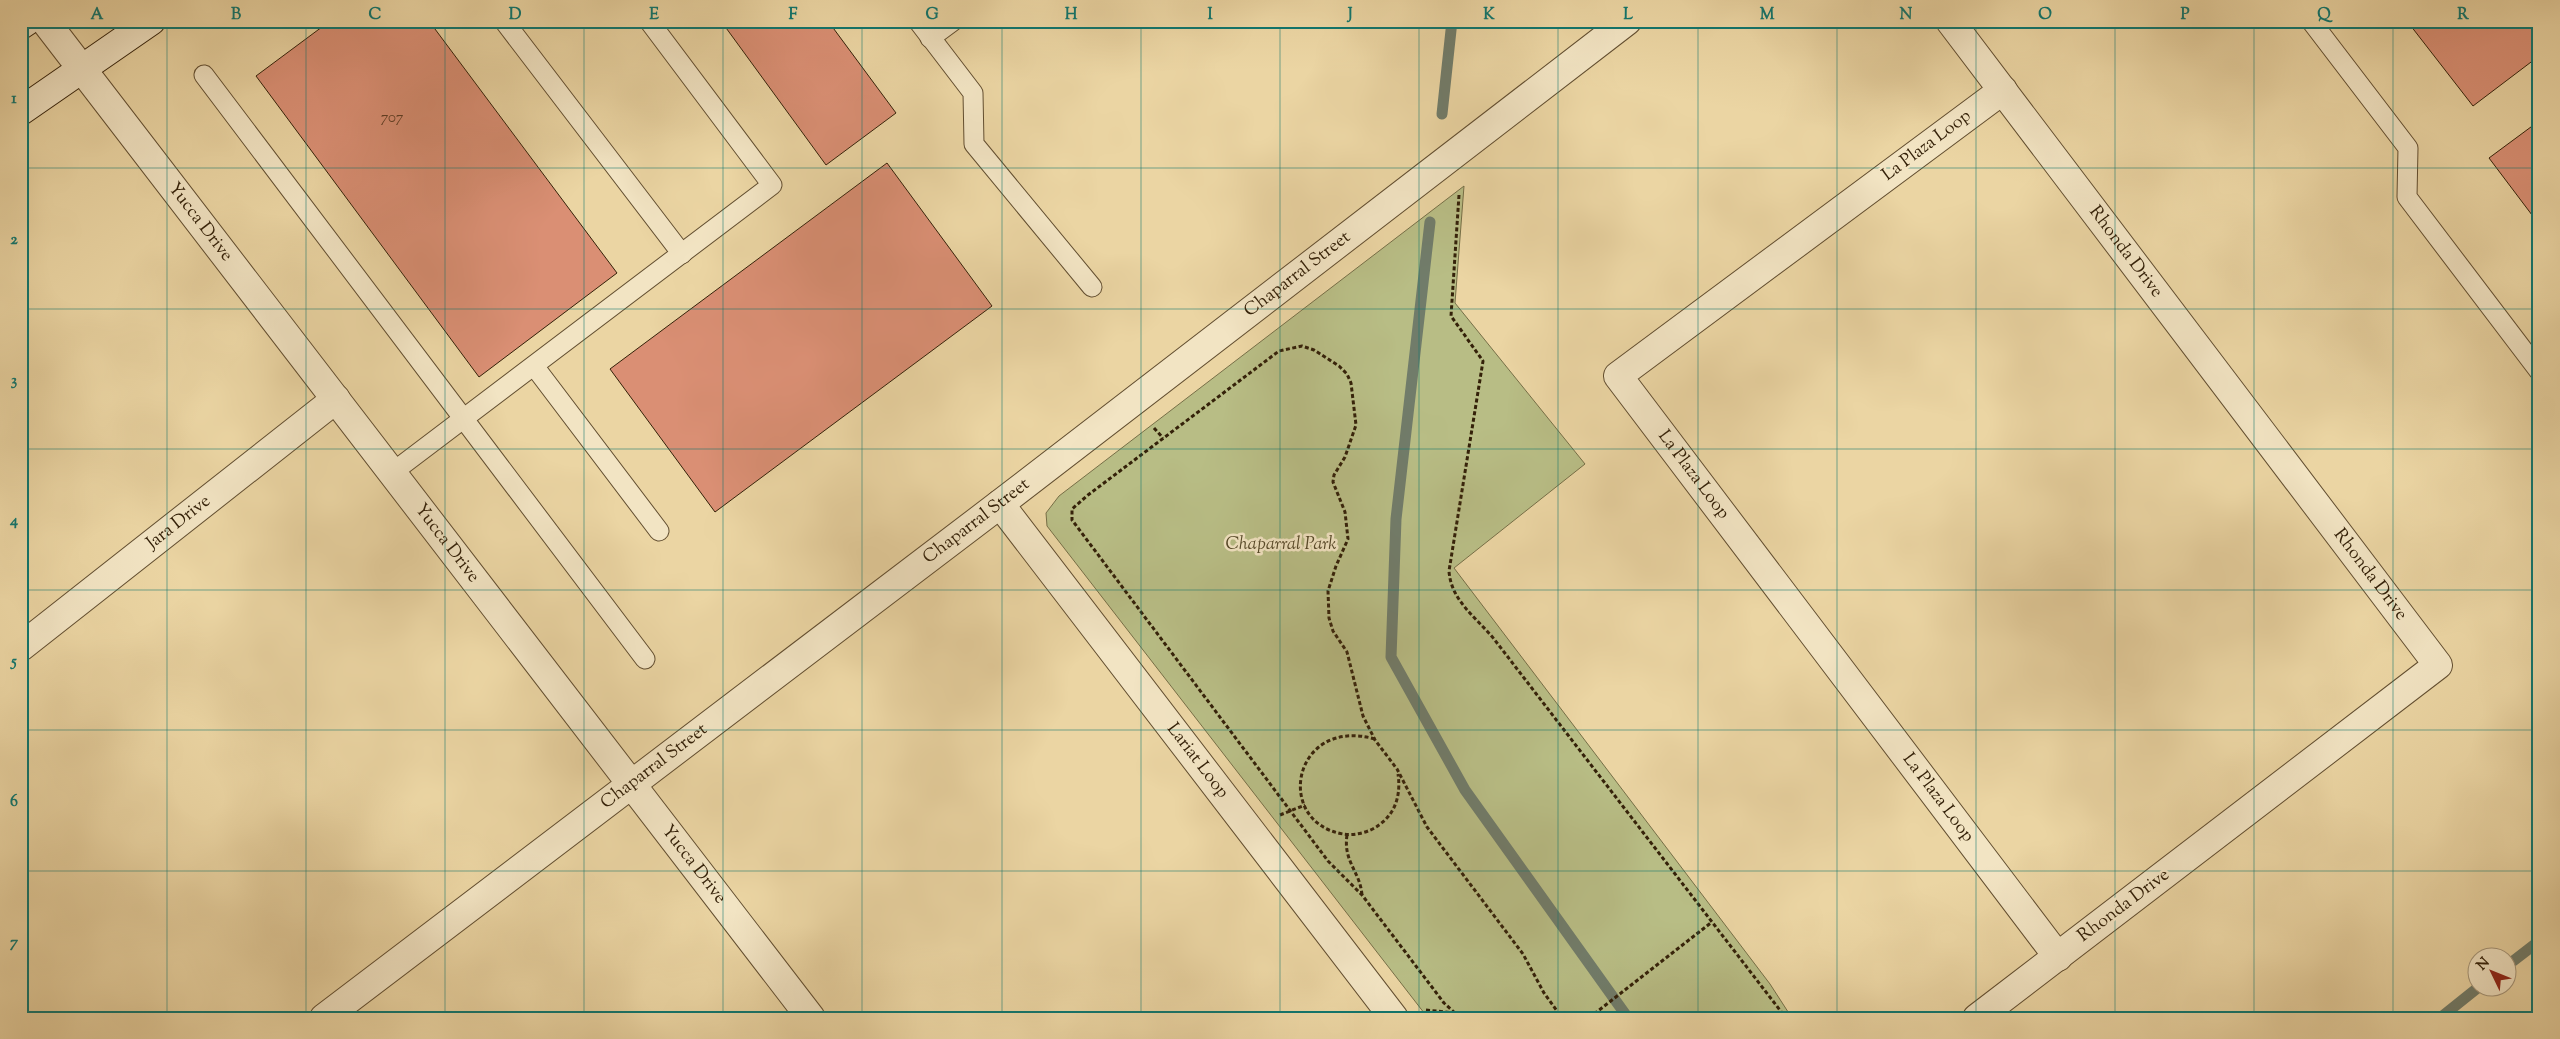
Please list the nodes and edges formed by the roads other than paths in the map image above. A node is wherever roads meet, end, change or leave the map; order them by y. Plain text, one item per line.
1 (27, 21) edge
2 (45, 21) edge
3 (151, 21) edge
4 (504, 21) edge
5 (649, 21) edge
6 (918, 21) edge
7 (953, 21) edge
8 (1627, 21) edge
9 (1950, 21) edge
10 (2311, 21) edge
11 (21, 25) edge
12 (930, 38) junction
13 (82, 69) junction
14 (204, 75) dead end
15 (2003, 90) junction
16 (21, 111) edge
17 (682, 254) junction
18 (1092, 287) dead end
19 (534, 366) junction
20 (2539, 371) edge
21 (336, 399) junction
22 (464, 418) junction
23 (393, 472) junction
24 (1000, 504) junction
25 (659, 530) dead end
26 (21, 647) edge
27 (645, 659) dead end
28 (631, 783) junction
29 (2058, 957) junction
30 (324, 1018) edge
31 (811, 1018) edge
32 (1394, 1018) edge
33 (1977, 1018) edge

1 - 11 street
2 - 13 street, Yucca Drive
3 - 13 street
4 - 17 lane
5 - 17 lane
6 - 12 lane
7 - 12 lane
8 - 24 street, Chaparral Street
9 - 15 street, Rhonda Drive
10 - 20 lane
12 - 18 lane
13 - 16 street
13 - 21 street, Yucca Drive
14 - 22 lane
15 - 29 street, Rhonda Drive
15 - 29 street, La Plaza Loop
17 - 19 lane
19 - 22 lane
19 - 25 lane
21 - 23 street, Yucca Drive
21 - 26 street, Jara Drive
22 - 23 lane
22 - 27 lane
23 - 28 street, Yucca Drive
24 - 28 street, Chaparral Street
24 - 32 street, Lariat Loop
28 - 30 street, Chaparral Street
28 - 31 street, Yucca Drive
29 - 33 street, Rhonda Drive

